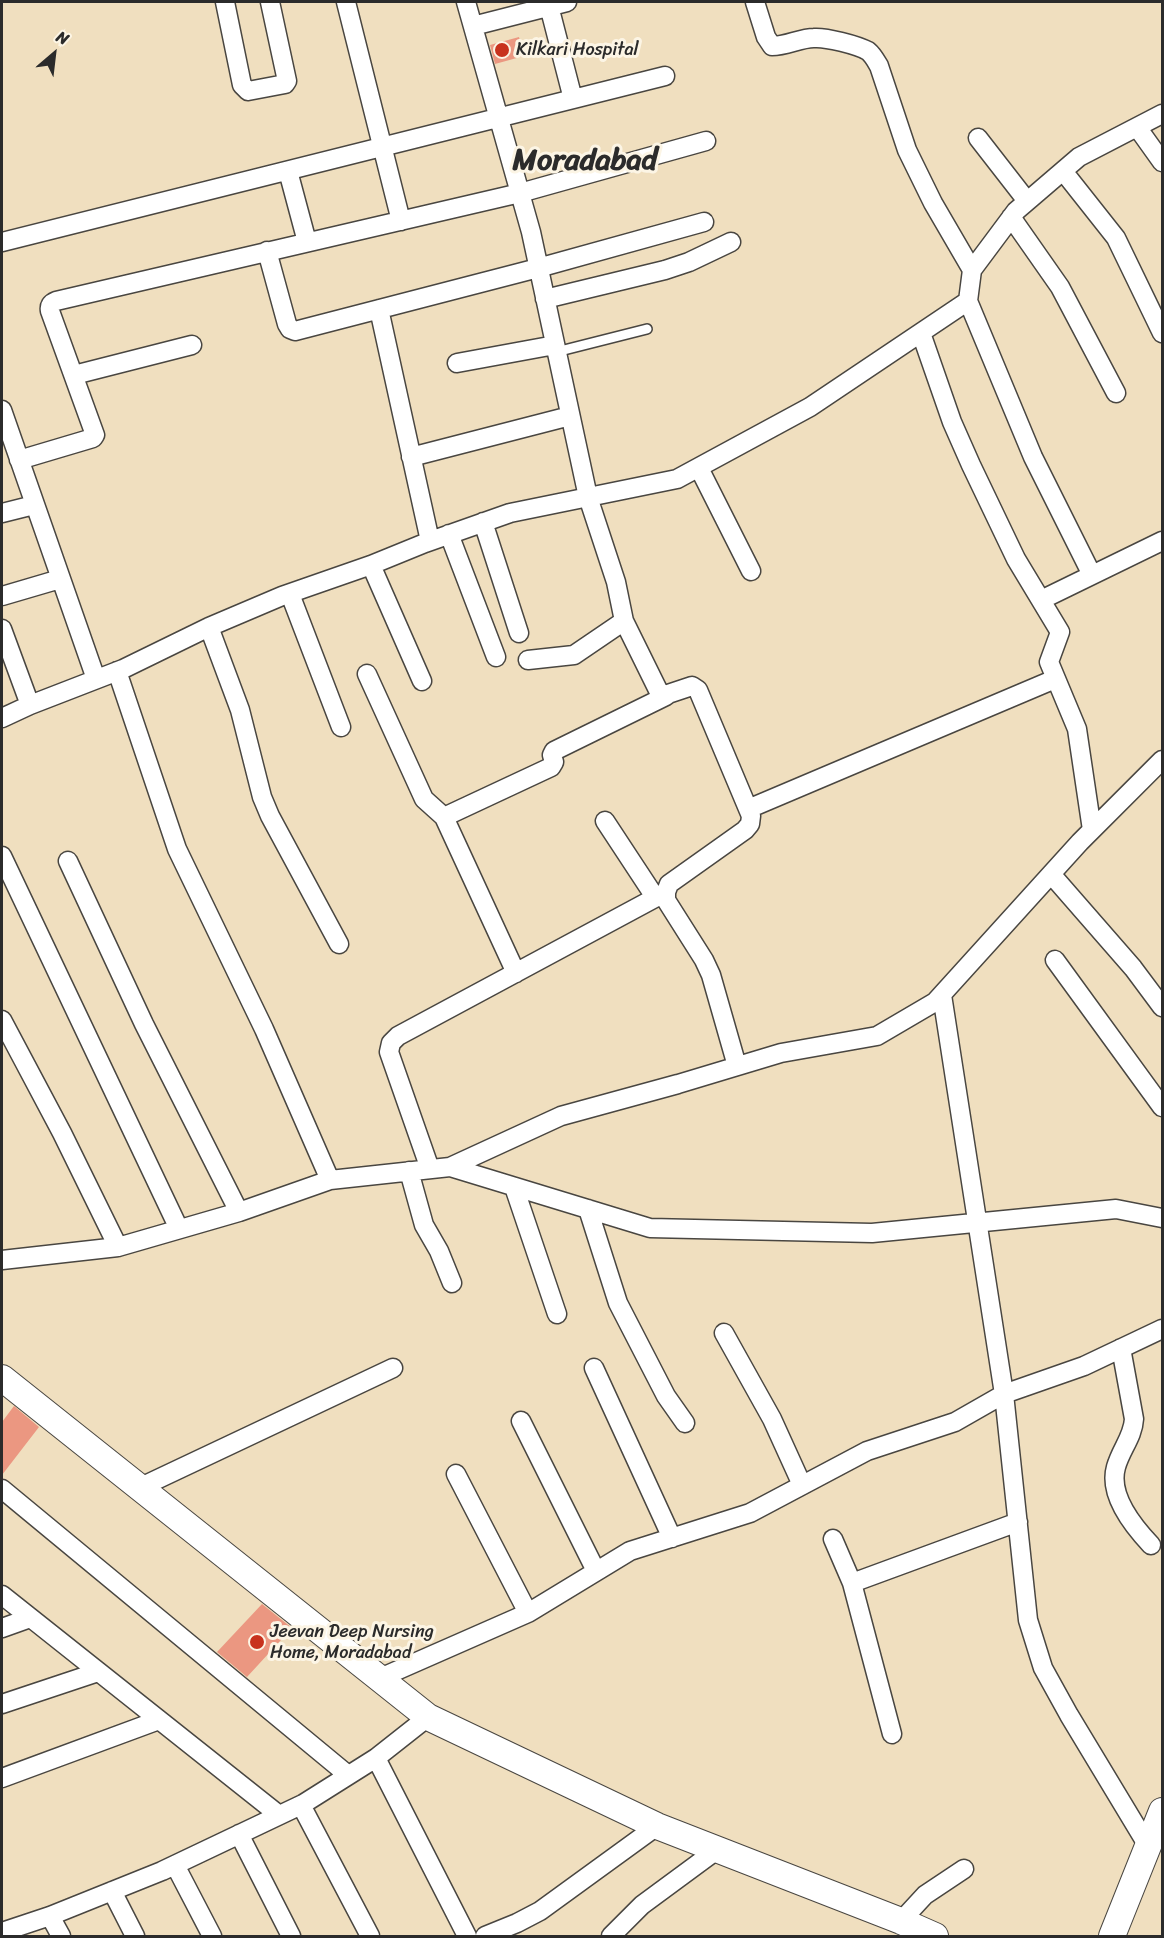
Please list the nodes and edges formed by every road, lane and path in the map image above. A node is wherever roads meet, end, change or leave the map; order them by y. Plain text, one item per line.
1 (225, 2) edge
2 (270, 2) edge
3 (346, 2) edge
4 (466, 2) edge
5 (567, 2) edge
6 (755, 2) edge
7 (548, 4) edge
8 (472, 26) junction
9 (664, 76) dead end
10 (573, 99) junction
11 (1162, 114) edge
12 (499, 118) junction
13 (1137, 127) junction
14 (978, 138) dead end
15 (706, 141) dead end
16 (383, 147) junction
17 (1162, 162) edge
18 (288, 171) junction
19 (1063, 171) junction
20 (520, 193) junction
21 (1027, 201) junction
22 (1011, 217) junction
23 (401, 220) junction
24 (704, 222) dead end
25 (2, 242) edge
26 (307, 242) junction
27 (730, 242) dead end
28 (267, 251) junction
29 (538, 268) junction
30 (972, 270) junction
31 (545, 299) junction
32 (968, 301) junction
33 (379, 309) junction
34 (647, 329) dead end
35 (921, 333) junction
36 (1162, 333) edge
37 (192, 345) dead end
38 (555, 348) junction
39 (457, 363) dead end
40 (74, 375) junction
41 (1116, 393) dead end
42 (2, 415) edge
43 (570, 416) junction
44 (411, 456) junction
45 (19, 460) junction
46 (699, 468) junction
47 (588, 497) junction
48 (34, 505) junction
49 (2, 513) edge
50 (483, 522) junction
51 (449, 534) junction
52 (430, 541) junction
53 (1162, 541) edge
54 (372, 565) junction
55 (751, 571) dead end
56 (1092, 575) junction
57 (60, 579) junction
58 (290, 594) junction
59 (2, 596) edge
60 (1041, 600) junction
61 (624, 621) junction
62 (209, 627) junction
63 (2, 629) edge
64 (519, 633) dead end
65 (495, 657) dead end
66 (528, 660) dead end
67 (117, 671) junction
68 (367, 674) dead end
69 (96, 679) junction
70 (1055, 679) junction
71 (422, 681) dead end
72 (666, 696) junction
73 (30, 705) junction
74 (2, 718) edge
75 (341, 727) dead end
76 (1162, 760) edge
77 (748, 809) junction
78 (444, 818) junction
79 (605, 821) dead end
80 (1092, 830) junction
81 (2, 856) edge
82 (68, 861) dead end
83 (1052, 874) junction
84 (660, 894) junction
85 (339, 944) dead end
86 (1055, 960) dead end
87 (516, 973) junction
88 (942, 995) junction
89 (1162, 1007) edge
90 (2, 1020) edge
91 (737, 1066) junction
92 (1162, 1107) edge
93 (450, 1167) junction
94 (430, 1169) junction
95 (409, 1171) junction
96 (330, 1180) junction
97 (514, 1187) junction
98 (588, 1209) junction
99 (239, 1212) junction
100 (1162, 1218) edge
101 (978, 1222) junction
102 (179, 1229) junction
103 (118, 1246) junction
104 (2, 1260) edge
105 (452, 1283) dead end
106 (557, 1314) dead end
107 (1162, 1329) edge
108 (724, 1333) dead end
109 (1121, 1348) junction
110 (393, 1368) dead end
111 (594, 1368) dead end
112 (2, 1378) edge
113 (1004, 1394) junction
114 (521, 1421) dead end
115 (686, 1423) dead end
116 (456, 1474) dead end
117 (802, 1485) junction
118 (141, 1487) junction
119 (2, 1489) edge
120 (1018, 1522) junction
121 (672, 1538) junction
122 (833, 1539) dead end
123 (1150, 1545) dead end
124 (596, 1571) junction
125 (852, 1583) junction
126 (2, 1595) edge
127 (528, 1612) junction
128 (30, 1618) junction
129 (2, 1628) edge
130 (98, 1672) junction
131 (380, 1678) junction
132 (2, 1704) edge
133 (428, 1717) junction
134 (159, 1720) junction
135 (892, 1734) dead end
136 (376, 1758) junction
137 (348, 1776) junction
138 (2, 1778) edge
139 (301, 1805) junction
140 (1162, 1811) edge
141 (279, 1815) junction
142 (657, 1826) junction
143 (239, 1834) junction
144 (1148, 1846) junction
145 (718, 1849) junction
146 (176, 1865) junction
147 (964, 1869) dead end
148 (112, 1891) junction
149 (50, 1916) junction
150 (901, 1921) junction
151 (2, 1932) edge
152 (61, 1936) edge
153 (135, 1936) edge
154 (212, 1936) edge
155 (291, 1936) edge
156 (370, 1936) edge
157 (467, 1936) edge
158 (485, 1936) edge
159 (611, 1936) edge
160 (935, 1936) edge
161 (1112, 1936) edge

1 - 2 street
3 - 16 street
4 - 8 street
5 - 7 street
6 - 30 street
7 - 8 street
7 - 10 street
8 - 12 street
9 - 10 street
10 - 12 street
11 - 13 street
12 - 16 street
12 - 20 street
13 - 17 street
13 - 19 street
14 - 21 street
15 - 20 street
16 - 18 street
16 - 23 street
18 - 25 street
18 - 26 street
19 - 21 street
19 - 36 street
20 - 23 street
20 - 29 street
21 - 22 street
22 - 30 street
22 - 41 street
23 - 26 street
24 - 29 street
26 - 28 street
27 - 31 street
28 - 33 street
28 - 40 street
29 - 31 street
29 - 33 street
30 - 32 street
31 - 38 street
32 - 35 street
32 - 56 street
33 - 44 street
34 - 38 lane
35 - 46 street
35 - 60 street
37 - 40 street
38 - 39 street
38 - 43 street
40 - 45 street
42 - 45 street
43 - 44 street
43 - 47 street
44 - 52 street
45 - 48 street
46 - 47 street
46 - 55 street
47 - 50 street
47 - 61 street
48 - 49 street
48 - 57 street
50 - 51 street
50 - 64 street
51 - 52 street
51 - 65 street
52 - 54 street
53 - 56 street
54 - 58 street
54 - 71 street
56 - 60 street
57 - 59 street
57 - 69 street
58 - 62 street
58 - 75 street
60 - 70 street
61 - 66 street
61 - 72 street
62 - 67 street
62 - 85 street
63 - 73 street
67 - 69 street
67 - 96 street
68 - 78 street
69 - 73 street
70 - 77 street
70 - 80 street
72 - 77 street
72 - 78 street
73 - 74 street
76 - 80 street
77 - 84 street
78 - 87 street
79 - 84 street
80 - 83 street
81 - 102 street
82 - 99 street
83 - 88 street
83 - 89 street
84 - 87 street
84 - 91 street
86 - 92 street
87 - 94 street
88 - 91 street
88 - 101 street
90 - 103 street
91 - 93 street
93 - 94 street
93 - 97 street
94 - 95 street
95 - 96 street
95 - 105 street
96 - 99 street
97 - 98 street
97 - 106 street
98 - 101 street
98 - 115 street
99 - 102 street
100 - 101 street
101 - 113 street
102 - 103 street
103 - 104 street
107 - 109 street
108 - 117 street
109 - 113 street
109 - 123 street
110 - 118 street
111 - 121 street
112 - 118 main road
113 - 117 street
113 - 120 street
114 - 124 street
116 - 127 street
117 - 121 street
118 - 131 main road
119 - 137 street
120 - 125 street
120 - 144 street
121 - 124 street
122 - 125 street
124 - 127 street
125 - 135 street
126 - 128 street
127 - 131 street
128 - 129 street
128 - 130 street
130 - 132 street
130 - 134 street
131 - 133 main road
133 - 136 street
133 - 142 main road
134 - 138 street
134 - 141 street
136 - 137 street
136 - 157 street
137 - 139 street
139 - 141 street
139 - 156 street
140 - 144 main road
141 - 143 street
142 - 145 main road
142 - 158 street
143 - 146 street
143 - 155 street
144 - 161 main road
145 - 150 main road
145 - 159 street
146 - 148 street
146 - 154 street
147 - 150 street
148 - 149 street
148 - 153 street
149 - 151 street
149 - 152 street
150 - 160 main road

